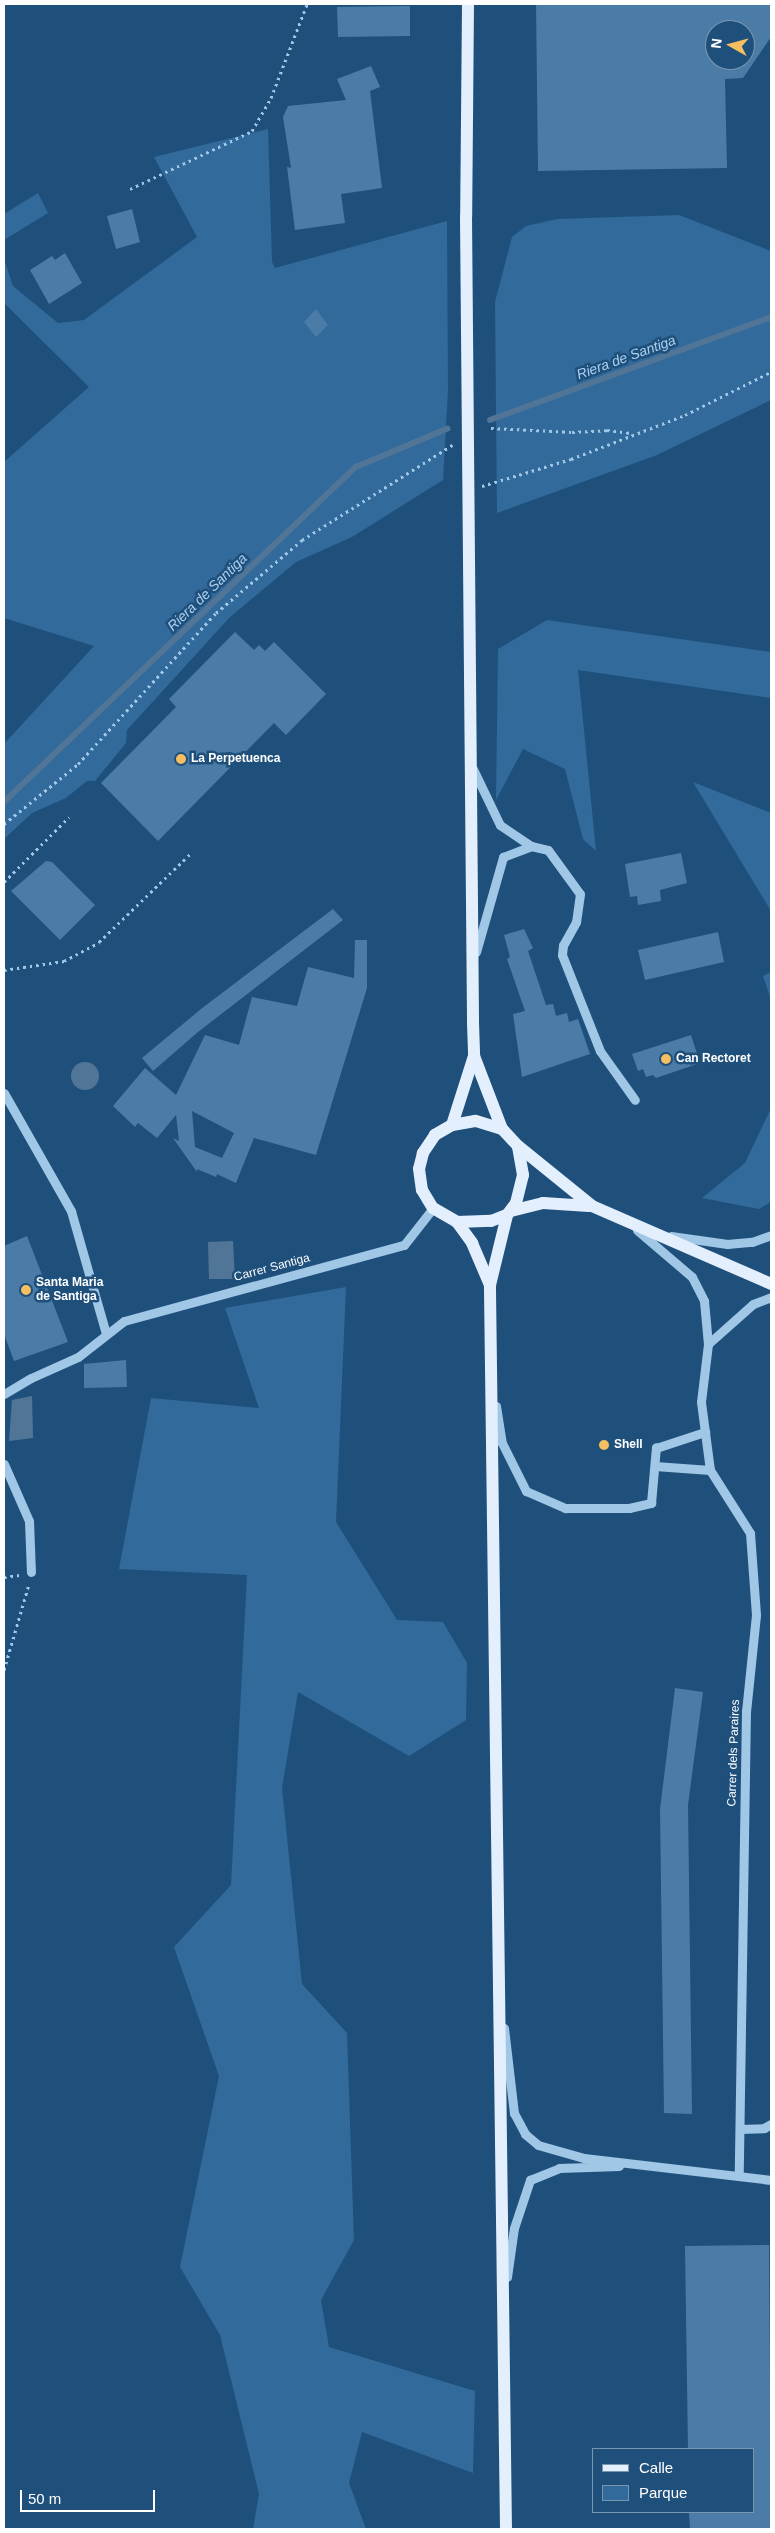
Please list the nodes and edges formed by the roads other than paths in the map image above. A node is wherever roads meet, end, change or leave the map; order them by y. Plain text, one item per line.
1 (468, 4) edge
2 (472, 769) junction
3 (531, 846) junction
4 (472, 967) junction
5 (474, 1056) junction
6 (4, 1093) edge
7 (636, 1100) dead end
8 (452, 1125) junction
9 (502, 1129) junction
10 (518, 1146) junction
11 (592, 1206) junction
12 (432, 1208) junction
13 (509, 1213) junction
14 (621, 1218) junction
15 (457, 1222) junction
16 (650, 1232) junction
17 (771, 1235) edge
18 (771, 1284) edge
19 (490, 1285) junction
20 (771, 1297) edge
21 (106, 1334) junction
22 (708, 1344) junction
23 (492, 1378) junction
24 (4, 1394) edge
25 (705, 1432) junction
26 (4, 1464) edge
27 (656, 1466) junction
28 (710, 1470) junction
29 (31, 1572) road end
30 (500, 1996) junction
31 (771, 2124) edge
32 (740, 2129) junction
33 (652, 2165) junction
34 (739, 2176) junction
35 (771, 2180) edge
36 (504, 2303) junction
37 (506, 2529) edge

1 - 2 main road
2 - 3 street
2 - 4 main road
3 - 4 street
3 - 7 street
4 - 5 main road
5 - 8 main road
5 - 9 main road
6 - 21 street
8 - 9 main road
8 - 12 main road
9 - 10 main road
10 - 11 main road
10 - 13 main road
11 - 13 main road
11 - 14 main road
12 - 15 main road
12 - 21 street, Carrer Santiga
13 - 15 main road
13 - 19 main road
14 - 16 main road
14 - 22 street, Carrer dels Paraires
15 - 19 main road
16 - 17 street
16 - 18 main road
19 - 23 main road
20 - 22 street
21 - 24 street, Carrer Santiga
22 - 25 street, Carrer dels Paraires
23 - 27 street
23 - 30 main road
25 - 27 street
25 - 28 street, Carrer dels Paraires
26 - 29 street
27 - 28 street
28 - 32 street, Carrer dels Paraires
30 - 33 street
30 - 36 main road
31 - 32 street
32 - 34 street, Carrer dels Paraires
33 - 34 street
33 - 36 street
34 - 35 street
36 - 37 main road

